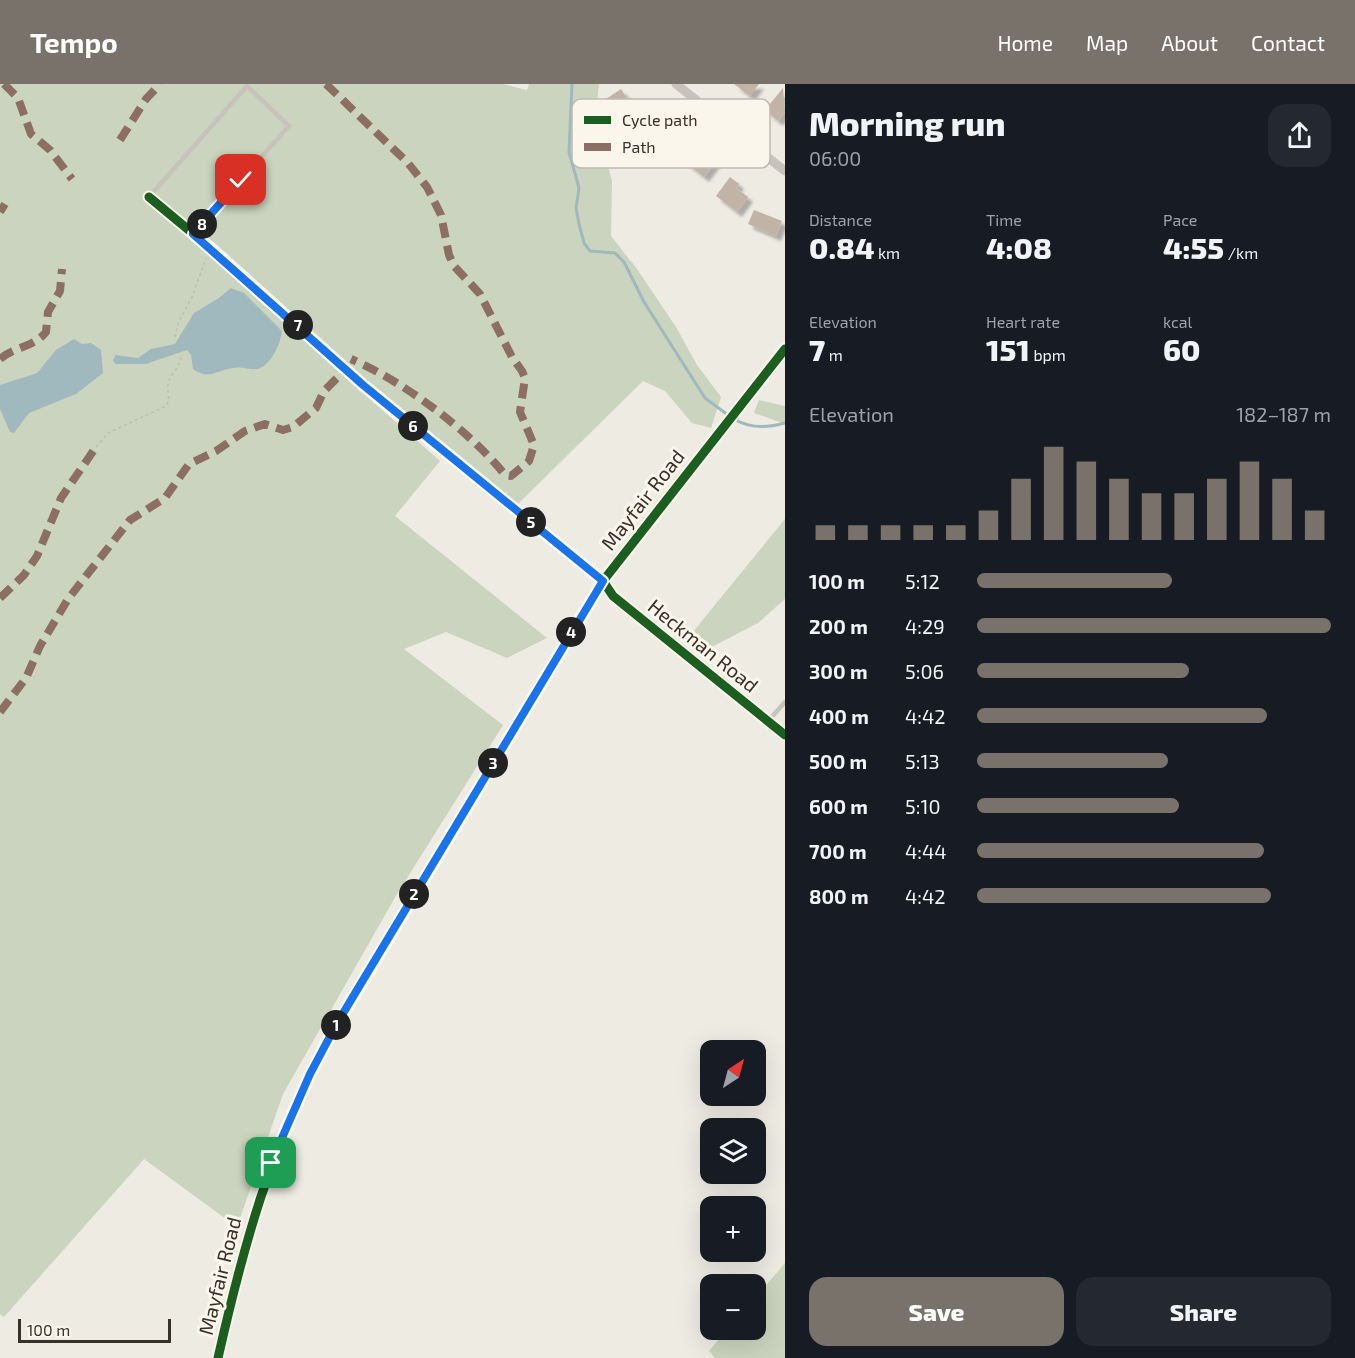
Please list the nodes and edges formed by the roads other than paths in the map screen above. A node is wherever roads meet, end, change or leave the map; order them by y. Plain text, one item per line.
1 (676, 84) edge
2 (695, 99) edge
3 (770, 159) edge
4 (785, 171) edge
5 (149, 197) joint
6 (193, 234) junction
7 (785, 349) edge
8 (603, 581) junction
9 (785, 702) edge
10 (768, 722) junction
11 (785, 735) edge
12 (218, 1358) edge

1 - 2 street
3 - 4 street
5 - 6 street
5 - 6 lane
6 - 8 street
7 - 8 street, Mayfair Road
8 - 10 street, Heckman Road
8 - 12 street, Mayfair Road
9 - 10 lane
10 - 11 street, Heckman Road

